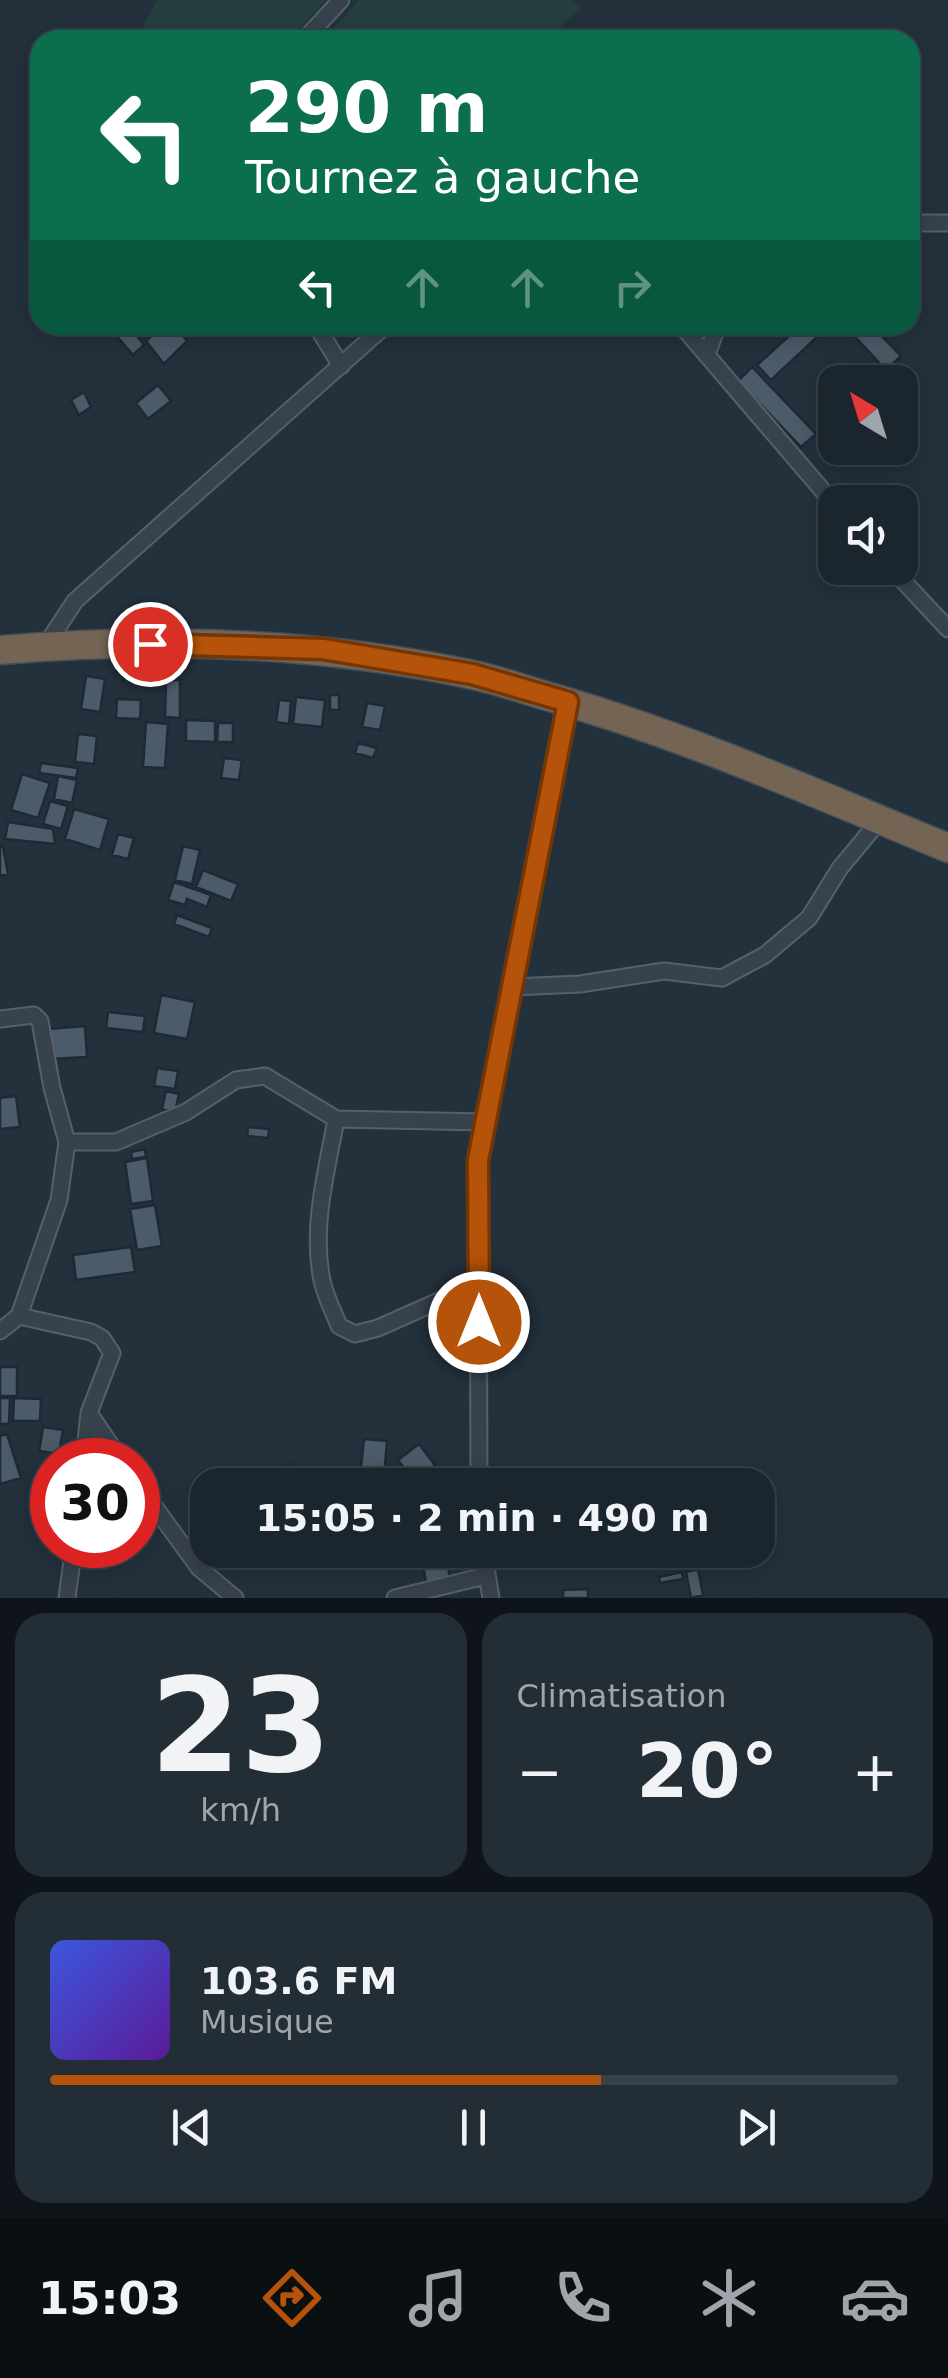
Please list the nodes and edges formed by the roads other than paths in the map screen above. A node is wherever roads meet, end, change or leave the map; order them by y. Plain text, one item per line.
1 (340, 0) edge
2 (313, 30) edge
3 (920, 223) edge
4 (948, 223) edge
5 (322, 335) edge
6 (375, 335) edge
7 (690, 335) edge
8 (714, 335) edge
9 (707, 354) junction
10 (340, 366) junction
11 (818, 486) edge
12 (907, 585) edge
13 (948, 629) edge
14 (44, 648) junction
15 (0, 650) edge
16 (568, 702) junction
17 (880, 820) junction
18 (948, 848) edge
19 (512, 987) junction
20 (0, 1019) edge
21 (336, 1119) junction
22 (486, 1122) junction
23 (67, 1142) junction
24 (479, 1283) junction
25 (19, 1316) junction
26 (0, 1331) edge
27 (89, 1413) junction
28 (86, 1438) edge
29 (106, 1438) edge
30 (479, 1468) edge
31 (160, 1515) edge
32 (71, 1568) edge
33 (485, 1568) edge
34 (485, 1576) junction
35 (67, 1598) edge
36 (235, 1598) edge
37 (394, 1598) edge
38 (491, 1598) edge

1 - 2 street
3 - 4 street
5 - 10 street
6 - 10 street
7 - 9 street
8 - 9 street
9 - 11 street
10 - 14 street
12 - 13 street
14 - 15 highway
14 - 16 highway
16 - 17 highway
16 - 19 street
17 - 18 highway
17 - 19 street
19 - 22 street
20 - 23 street
21 - 22 street
21 - 23 street
21 - 24 street
22 - 24 street
23 - 25 street
24 - 30 street
25 - 26 street
25 - 27 street
27 - 28 street
27 - 29 street
31 - 36 street
32 - 35 street
33 - 34 street
34 - 37 street
34 - 38 street

